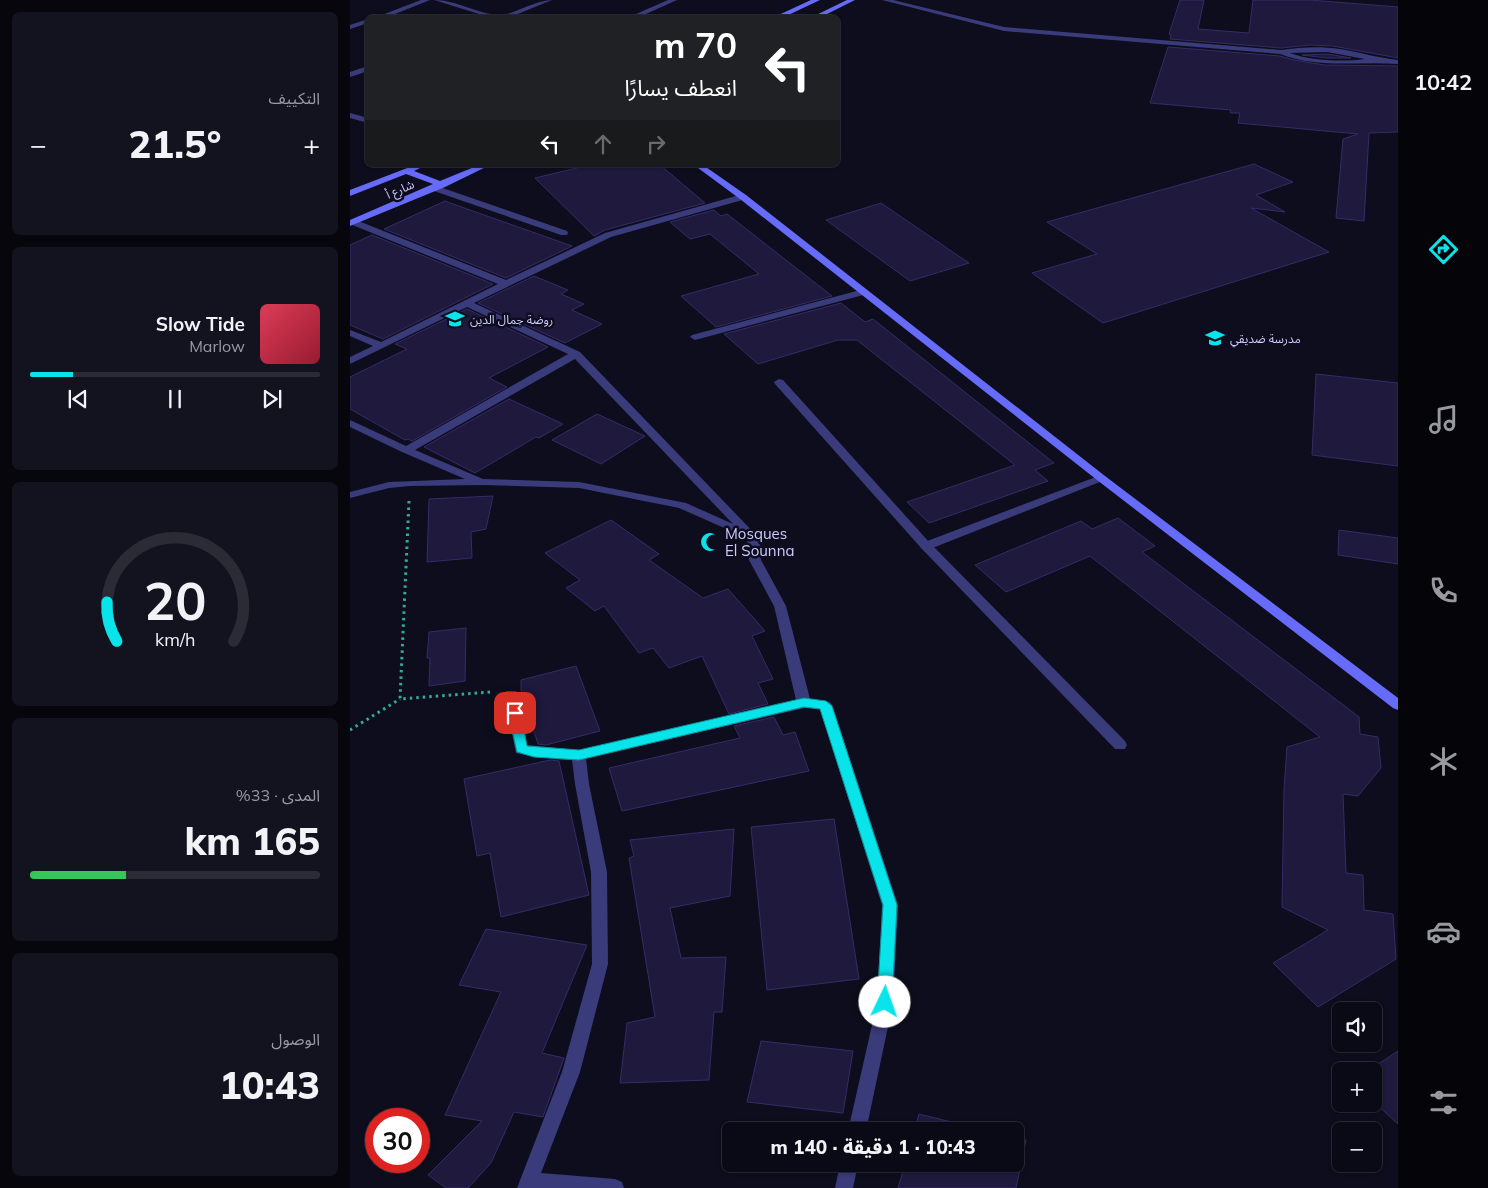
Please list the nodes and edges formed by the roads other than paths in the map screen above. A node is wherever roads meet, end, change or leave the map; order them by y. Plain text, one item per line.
1 (427, 0) edge
2 (437, 0) edge
3 (549, 0) edge
4 (674, 0) edge
5 (817, 0) edge
6 (852, 0) edge
7 (886, 0) edge
8 (385, 15) edge
9 (490, 15) edge
10 (509, 15) edge
11 (637, 15) edge
12 (782, 15) edge
13 (820, 15) edge
14 (365, 22) edge
15 (350, 27) edge
16 (1398, 62) edge
17 (365, 69) edge
18 (350, 75) edge
19 (350, 115) edge
20 (365, 120) edge
21 (417, 167) edge
22 (481, 167) edge
23 (701, 167) edge
24 (406, 172) junction
25 (438, 186) junction
26 (352, 190) edge
27 (743, 197) junction
28 (352, 223) edge
29 (564, 233) dead end
30 (507, 284) junction
31 (864, 292) junction
32 (468, 304) junction
33 (350, 333) edge
34 (695, 337) dead end
35 (381, 345) junction
36 (576, 354) junction
37 (350, 361) edge
38 (779, 382) dead end
39 (350, 423) edge
40 (406, 450) junction
41 (1101, 478) junction
42 (483, 482) junction
43 (350, 495) edge
44 (754, 539) junction
45 (926, 546) junction
46 (511, 694) road end
47 (804, 703) junction
48 (1398, 705) edge
49 (1120, 745) dead end
50 (579, 755) junction
51 (858, 1122) edge
52 (847, 1172) edge
53 (528, 1185) edge
54 (615, 1188) edge
55 (844, 1188) edge

1 - 8 street
2 - 9 street
3 - 10 street
4 - 11 street
5 - 12 street
6 - 13 street
7 - 16 street
14 - 15 street
17 - 18 street
19 - 20 street
21 - 24 street, شارع أ
22 - 25 street, شارع أ
23 - 27 street
24 - 25 street
24 - 26 street, شارع أ
25 - 28 street, شارع أ
25 - 29 street
27 - 30 street
27 - 31 street
28 - 30 street
30 - 32 street
31 - 34 street
31 - 41 street
32 - 35 street
32 - 36 street
33 - 35 street
35 - 37 street
36 - 40 street
36 - 44 street
38 - 45 street
39 - 40 street
40 - 42 street
41 - 45 street
41 - 48 street
42 - 43 street
42 - 44 street
44 - 47 street
45 - 49 street
46 - 50 street
47 - 50 street
47 - 51 street
50 - 53 street
52 - 55 street
53 - 54 street

